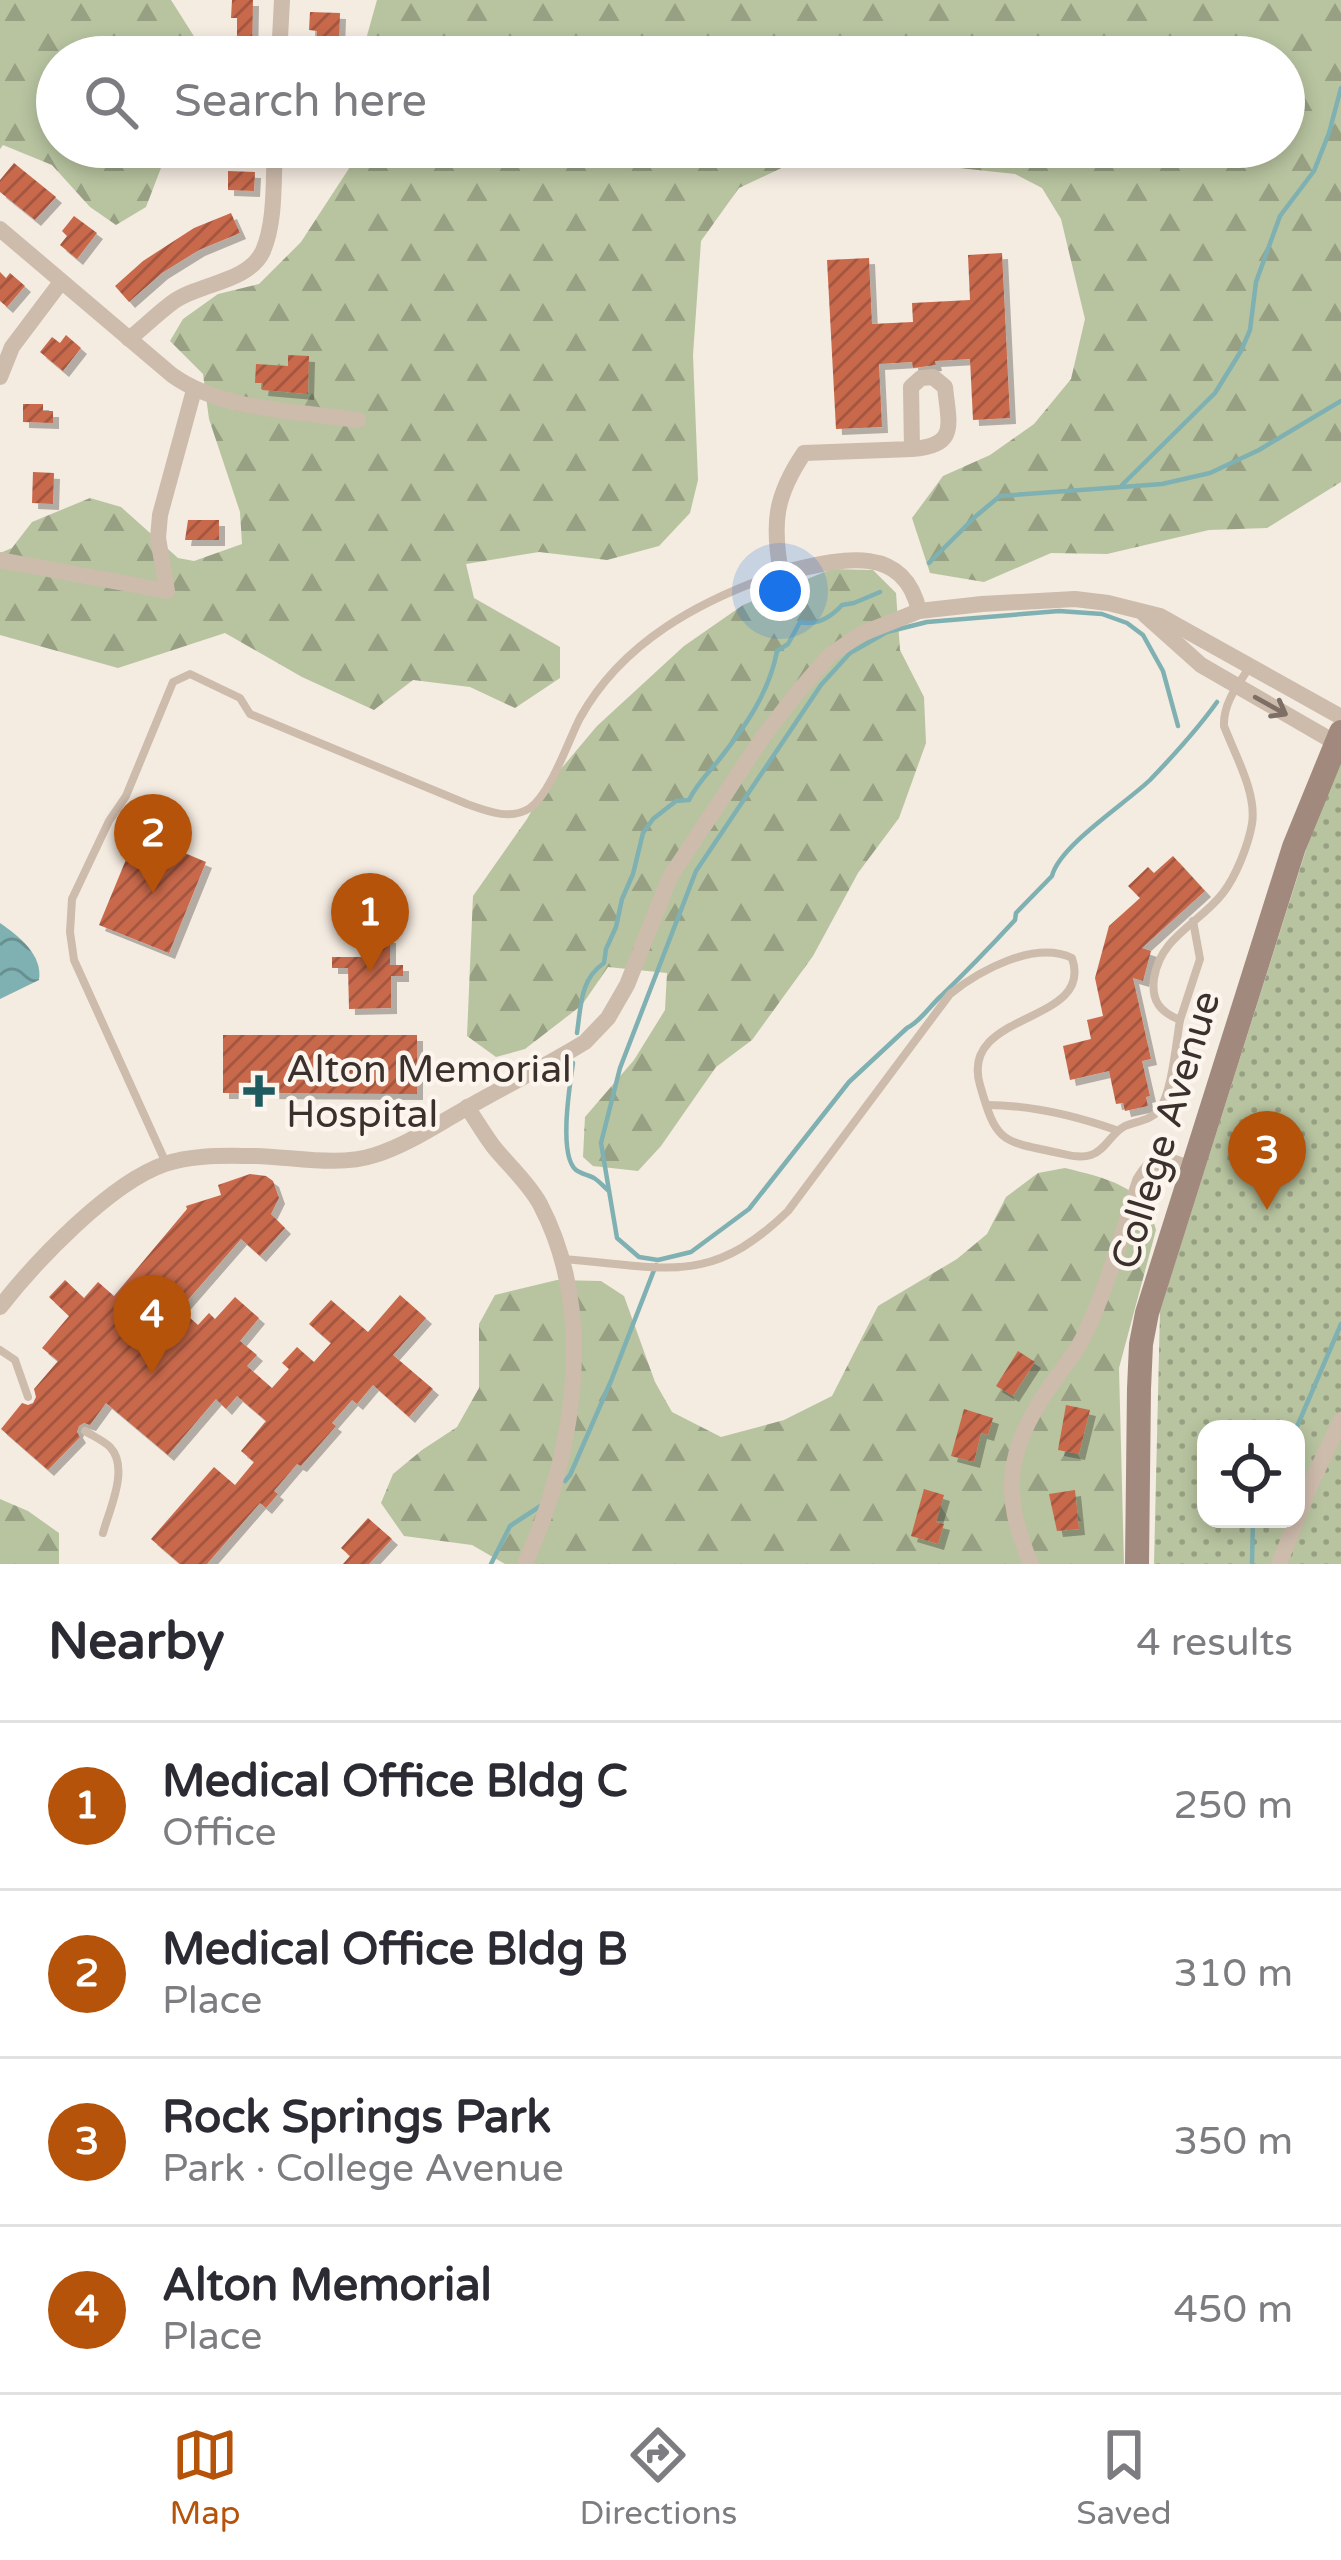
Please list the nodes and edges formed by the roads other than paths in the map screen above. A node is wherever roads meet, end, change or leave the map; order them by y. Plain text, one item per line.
1 (282, 0) edge
2 (280, 36) edge
3 (273, 168) edge
4 (0, 229) edge
5 (62, 282) junction
6 (129, 339) junction
7 (0, 377) edge
8 (194, 389) junction
9 (358, 420) dead end
10 (912, 449) dead end
11 (0, 560) edge
12 (782, 573) junction
13 (919, 611) junction
14 (1144, 614) junction
15 (1250, 667) junction
16 (1237, 687) junction
17 (1341, 717) edge
18 (1338, 737) edge
19 (1193, 921) junction
20 (1180, 1020) junction
21 (987, 1105) junction
22 (467, 1107) junction
23 (1118, 1131) junction
24 (166, 1164) junction
25 (1193, 1170) junction
26 (562, 1259) junction
27 (0, 1307) edge
28 (0, 1350) edge
29 (28, 1397) dead end
30 (1341, 1420) edge
31 (85, 1431) dead end
32 (103, 1533) dead end
33 (525, 1564) edge
34 (1031, 1564) edge
35 (1137, 1564) edge
36 (1280, 1564) edge

1 - 2 street
3 - 6 street
4 - 5 street
5 - 6 street
5 - 7 street
6 - 8 street
8 - 9 street
8 - 11 street
10 - 12 street
12 - 13 street
12 - 24 lane
13 - 14 street
13 - 22 street
14 - 15 street
14 - 16 street
15 - 16 lane
15 - 17 street
16 -> 18 street
16 - 19 lane
18 - 25 main road, College Avenue
19 - 20 lane
19 - 20 lane
20 - 23 lane
21 - 23 lane
21 - 23 lane
21 - 26 lane
22 - 24 street
22 - 26 street
24 - 27 street
25 - 34 street
25 - 35 main road, College Avenue
26 - 33 street
28 - 29 lane
30 - 36 street
31 - 32 lane

